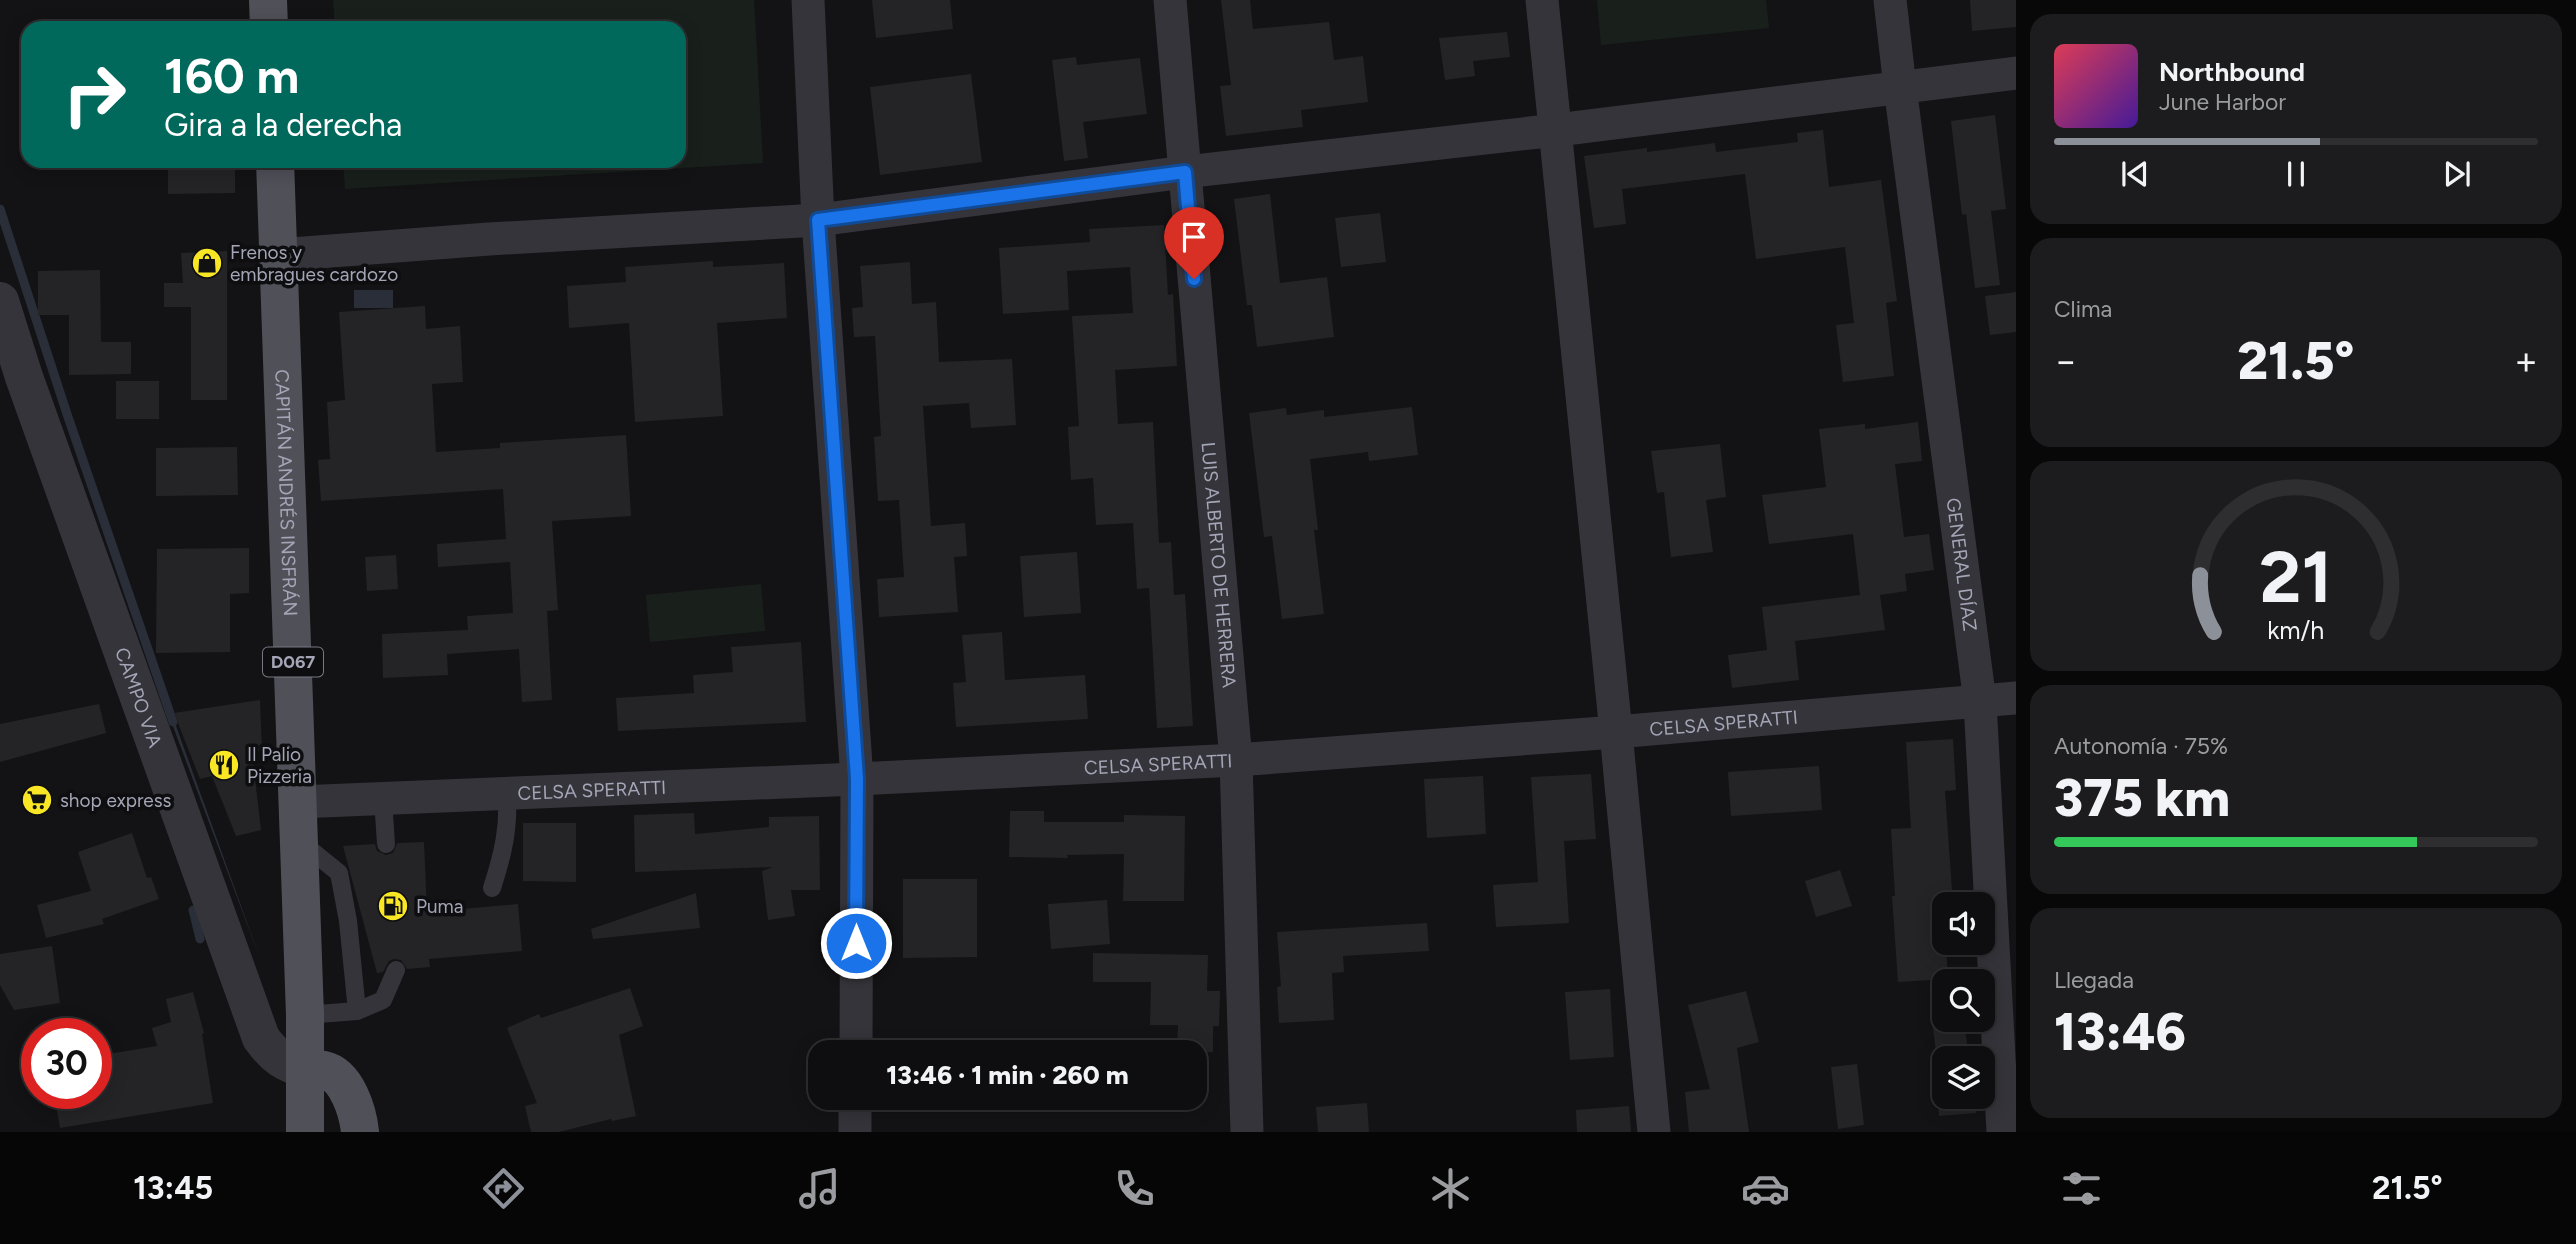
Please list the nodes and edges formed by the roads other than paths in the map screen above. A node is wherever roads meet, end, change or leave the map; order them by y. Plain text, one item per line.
1 (268, 0) edge
2 (808, 0) edge
3 (1170, 0) edge
4 (1542, 0) edge
5 (1891, 0) edge
6 (269, 21) edge
7 (2016, 73) edge
8 (1900, 87) junction
9 (1557, 130) junction
10 (275, 168) edge
11 (1185, 172) junction
12 (818, 220) junction
13 (278, 255) junction
14 (0, 301) edge
15 (12, 379) edge
16 (2016, 698) edge
17 (1980, 702) junction
18 (1616, 732) junction
19 (1236, 760) junction
20 (857, 779) junction
21 (507, 792) junction
22 (383, 799) junction
23 (298, 802) junction
24 (299, 841) junction
25 (386, 844) dead end
26 (492, 888) dead end
27 (396, 971) dead end
28 (357, 1011) junction
29 (305, 1016) junction
30 (856, 1040) edge
31 (306, 1069) junction
32 (855, 1110) edge
33 (305, 1132) edge
34 (360, 1132) edge
35 (855, 1132) edge
36 (1247, 1132) edge
37 (1654, 1132) edge
38 (2003, 1132) edge

1 - 6 main road
2 - 12 street
3 - 11 street, LUIS ALBERTO DE HERRERA
4 - 9 street
5 - 8 street, GENERAL DÍAZ
7 - 8 street
8 - 9 street
8 - 17 street, GENERAL DÍAZ
9 - 11 street
9 - 18 street
10 - 13 main road, CAPITÁN ANDRÉS INSFRÁN / D067
11 - 12 street
11 - 19 street, LUIS ALBERTO DE HERRERA
12 - 13 street
12 - 20 street
13 - 23 main road, CAPITÁN ANDRÉS INSFRÁN / D067
14 - 15 street, CAMPO VIA
15 - 31 street, CAMPO VIA
16 - 17 street, CELSA SPERATTI
17 - 18 street, CELSA SPERATTI
17 - 38 street, GENERAL DÍAZ
18 - 19 street, CELSA SPERATTI
18 - 37 street
19 - 20 street, CELSA SPERATTI
19 - 36 street, LUIS ALBERTO DE HERRERA
20 - 21 street, CELSA SPERATTI
20 - 30 street
21 - 22 street, CELSA SPERATTI
21 - 26 lane
22 - 23 street, CELSA SPERATTI
22 - 25 lane
23 - 24 main road, CAPITÁN ANDRÉS INSFRÁN / D067
24 - 28 lane
24 - 29 main road, CAPITÁN ANDRÉS INSFRÁN / D067
27 - 28 lane
28 - 29 lane
29 - 31 main road, CAPITÁN ANDRÉS INSFRÁN / D067
31 - 33 main road, D067
31 - 34 main road
32 - 35 street

